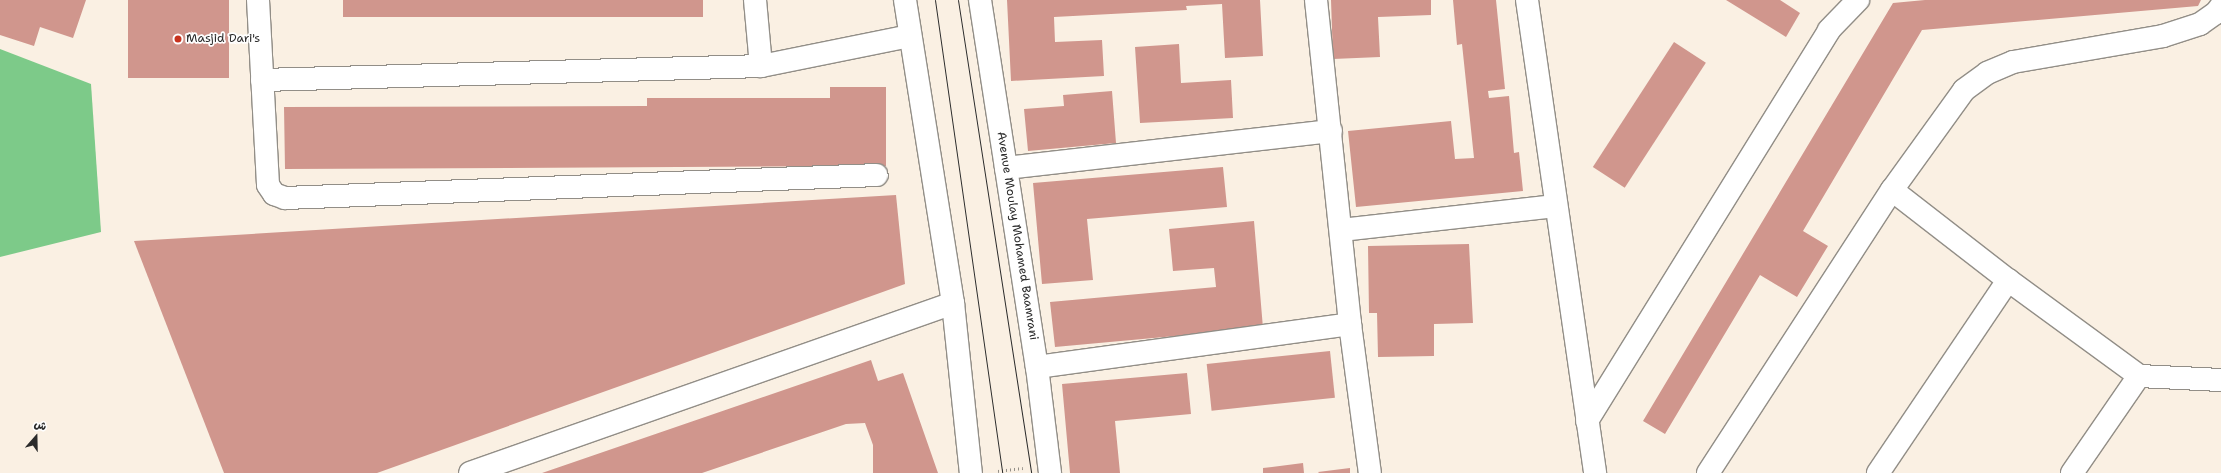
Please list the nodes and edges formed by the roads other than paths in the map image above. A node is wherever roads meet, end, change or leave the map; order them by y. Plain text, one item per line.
1 (258, 0) edge
2 (754, 0) edge
3 (905, 0) edge
4 (980, 0) edge
5 (1316, 0) edge
6 (1527, 0) edge
7 (1858, 0) edge
8 (2219, 12) edge
9 (910, 36) junction
10 (761, 66) junction
11 (262, 80) junction
12 (1331, 131) junction
13 (1006, 168) junction
14 (877, 175) dead end
15 (1892, 190) junction
16 (1556, 206) junction
17 (1341, 230) junction
18 (2008, 280) junction
19 (953, 303) junction
20 (1350, 324) junction
21 (1037, 367) junction
22 (2139, 376) junction
23 (2221, 380) edge
24 (1587, 421) junction
25 (1050, 469) edge
26 (1881, 472) edge
27 (470, 473) edge
28 (981, 473) edge
29 (1370, 473) edge
30 (1595, 473) edge
31 (1708, 473) edge
32 (2072, 473) edge

1 - 11 street
2 - 10 street
3 - 9 street
4 - 13 street, Avenue Moulay Mohamed Baamrani
5 - 12 street
6 - 16 street
7 - 24 street
8 - 15 street
9 - 10 street
9 - 19 street
10 - 11 street
11 - 14 street
12 - 13 street
12 - 17 street
13 - 21 street, Avenue Moulay Mohamed Baamrani
15 - 18 street
15 - 31 street
16 - 17 street
16 - 24 street
17 - 20 street
18 - 22 street
18 - 26 street
19 - 27 street
19 - 28 street
20 - 21 street
20 - 29 street
21 - 25 street, Avenue Moulay Mohamed Baamrani
22 - 23 street
22 - 32 street
24 - 30 street

